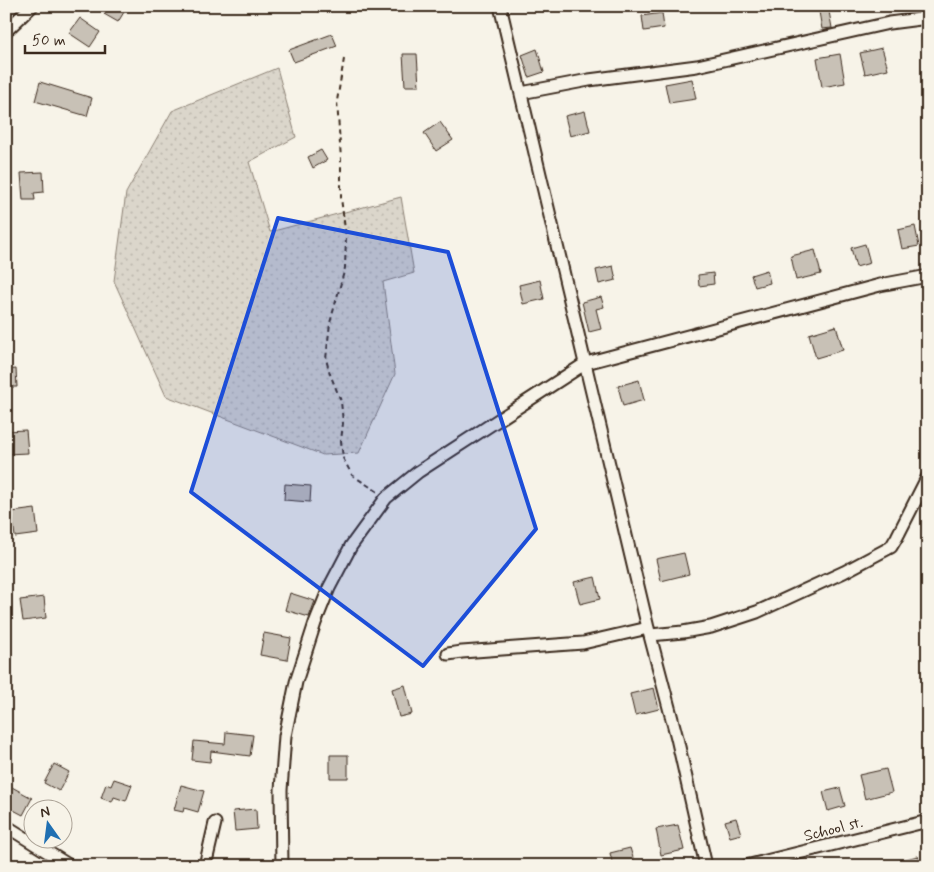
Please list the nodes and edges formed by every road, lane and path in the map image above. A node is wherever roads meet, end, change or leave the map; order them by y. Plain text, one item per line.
1 (32, 6) edge
2 (500, 6) edge
3 (928, 18) edge
4 (6, 32) edge
5 (344, 59) dead end
6 (521, 93) junction
7 (928, 276) edge
8 (586, 362) junction
9 (928, 476) edge
10 (386, 498) junction
11 (649, 631) junction
12 (448, 654) dead end
13 (928, 821) edge
14 (215, 823) dead end
15 (6, 826) edge
16 (70, 866) edge
17 (205, 866) edge
18 (282, 866) edge
19 (706, 866) edge
20 (746, 866) edge

1 - 4 street
2 - 6 street
3 - 6 street
5 - 10 path
6 - 8 street
7 - 8 street
8 - 10 street
8 - 11 street
9 - 11 street
10 - 18 street
11 - 12 street
11 - 19 street
13 - 20 street, School st.
14 - 17 street
15 - 16 street

